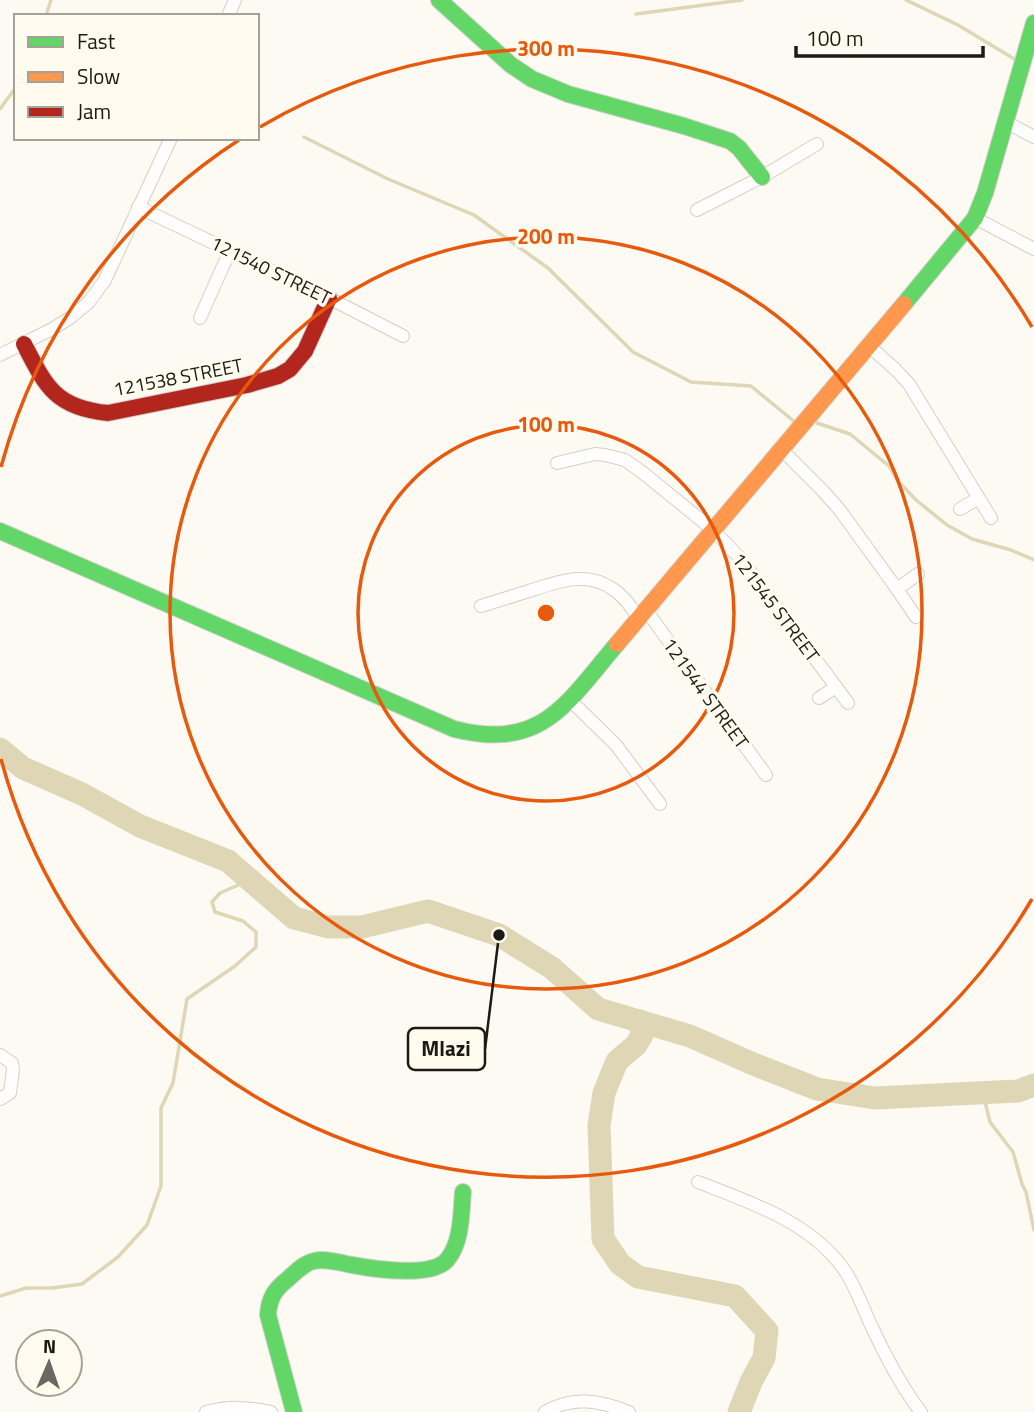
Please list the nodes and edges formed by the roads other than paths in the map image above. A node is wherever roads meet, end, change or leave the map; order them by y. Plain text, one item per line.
1 (439, 0) edge
2 (1034, 23) edge
3 (1006, 122) junction
4 (1034, 137) edge
5 (170, 140) edge
6 (817, 144) dead end
7 (762, 177) junction
8 (138, 207) junction
9 (697, 210) dead end
10 (975, 218) junction
11 (1034, 248) edge
12 (232, 251) junction
13 (329, 298) junction
14 (200, 318) dead end
15 (403, 336) dead end
16 (24, 344) junction
17 (868, 345) junction
18 (0, 355) edge
19 (782, 450) junction
20 (557, 463) dead end
21 (979, 498) junction
22 (960, 509) dead end
23 (991, 517) dead end
24 (712, 529) junction
25 (0, 531) edge
26 (918, 573) dead end
27 (897, 589) junction
28 (481, 606) dead end
29 (643, 614) junction
30 (916, 617) dead end
31 (835, 687) junction
32 (819, 698) dead end
33 (570, 700) junction
34 (848, 703) dead end
35 (766, 775) dead end
36 (660, 804) dead end
37 (0, 1055) edge
38 (0, 1099) edge
39 (698, 1182) dead end
40 (463, 1192) dead end
41 (206, 1412) edge
42 (271, 1412) edge
43 (294, 1412) edge
44 (545, 1412) edge
45 (629, 1412) edge
46 (921, 1412) edge

1 - 7 street
2 - 3 street
3 - 4 street
3 - 10 street
5 - 8 street
6 - 7 street
7 - 9 street
8 - 12 street, 121540 STREET
8 - 16 street
10 - 11 street
10 - 17 street
12 - 13 street, 121540 STREET
12 - 14 street
13 - 15 street, 121540 STREET
13 - 16 street, 121538 STREET
16 - 18 street
17 - 19 street
17 - 21 street
19 - 24 street
19 - 27 street
20 - 24 street, 121545 STREET
21 - 22 street
21 - 23 street
24 - 29 street
24 - 31 street, 121545 STREET
25 - 33 street
26 - 27 street
27 - 30 street
28 - 29 street, 121544 STREET
29 - 33 street
29 - 35 street, 121544 STREET
31 - 32 street
31 - 34 street, 121545 STREET
33 - 36 street
37 - 38 street
39 - 46 street
40 - 43 street
41 - 42 street
44 - 45 street

